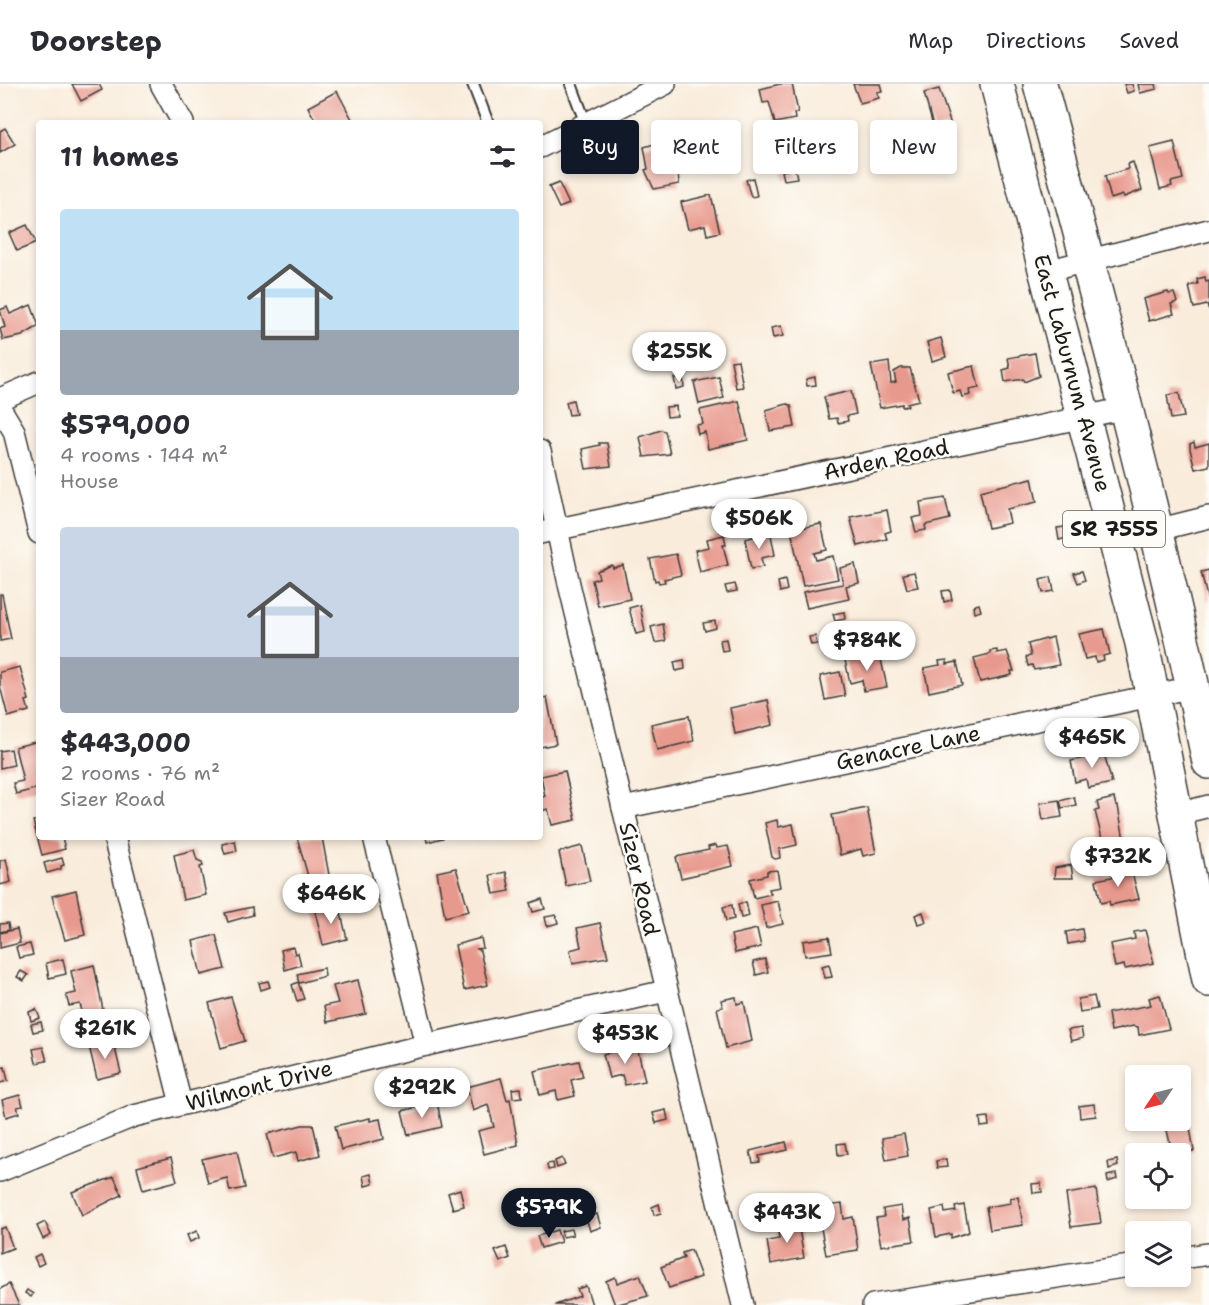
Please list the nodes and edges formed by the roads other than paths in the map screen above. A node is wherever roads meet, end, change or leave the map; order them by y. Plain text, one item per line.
1 (161, 84) edge
2 (472, 84) edge
3 (571, 84) edge
4 (666, 84) edge
5 (997, 84) edge
6 (1040, 84) edge
7 (642, 89) edge
8 (181, 120) edge
9 (487, 120) edge
10 (584, 120) edge
11 (592, 120) edge
12 (561, 136) edge
13 (543, 146) edge
14 (1209, 230) edge
15 (1088, 260) junction
16 (1047, 272) junction
17 (36, 383) edge
18 (0, 399) edge
19 (0, 408) edge
20 (1126, 408) junction
21 (1085, 417) junction
22 (543, 478) edge
23 (1209, 517) edge
24 (36, 521) edge
25 (1157, 530) junction
26 (549, 531) edge
27 (1117, 540) junction
28 (1193, 687) junction
29 (1153, 696) junction
30 (1209, 762) edge
31 (1209, 806) edge
32 (623, 808) junction
33 (1177, 814) junction
34 (115, 840) edge
35 (375, 840) edge
36 (1209, 980) edge
37 (666, 991) junction
38 (426, 1045) junction
39 (181, 1104) junction
40 (0, 1171) edge
41 (1209, 1254) edge
42 (1191, 1256) edge
43 (1125, 1267) edge
44 (743, 1305) edge
45 (873, 1305) edge

1 - 8 street
2 - 9 lane
3 - 10 lane
4 - 7 street
5 - 16 main road, East Laburnum Avenue / SR 7555
6 - 15 main road, East Laburnum Avenue / SR 7555
7 - 11 street
12 - 13 street
14 - 15 street
15 - 16 street
15 - 20 main road, East Laburnum Avenue / SR 7555
16 - 21 main road, East Laburnum Avenue / SR 7555
17 - 18 street
19 - 24 street
20 - 21 street, Arden Road
20 - 25 main road, East Laburnum Avenue / SR 7555
21 - 26 street, Arden Road
21 - 27 main road, East Laburnum Avenue / SR 7555
22 - 26 street, Sizer Road
23 - 25 street
25 - 27 street
25 - 28 main road, East Laburnum Avenue / SR 7555
26 - 32 street, Sizer Road
27 - 29 main road, East Laburnum Avenue / SR 7555
28 - 29 street, Genacre Lane
28 - 30 main road, East Laburnum Avenue / SR 7555
29 - 32 street, Genacre Lane
29 - 33 main road, East Laburnum Avenue / SR 7555
31 - 33 street
32 - 37 street, Sizer Road
33 - 36 main road, East Laburnum Avenue / SR 7555
34 - 39 street
35 - 38 street
37 - 38 street, Wilmont Drive
37 - 44 street, Sizer Road
38 - 39 street, Wilmont Drive
39 - 40 street, Wilmont Drive
41 - 42 street
43 - 45 street

